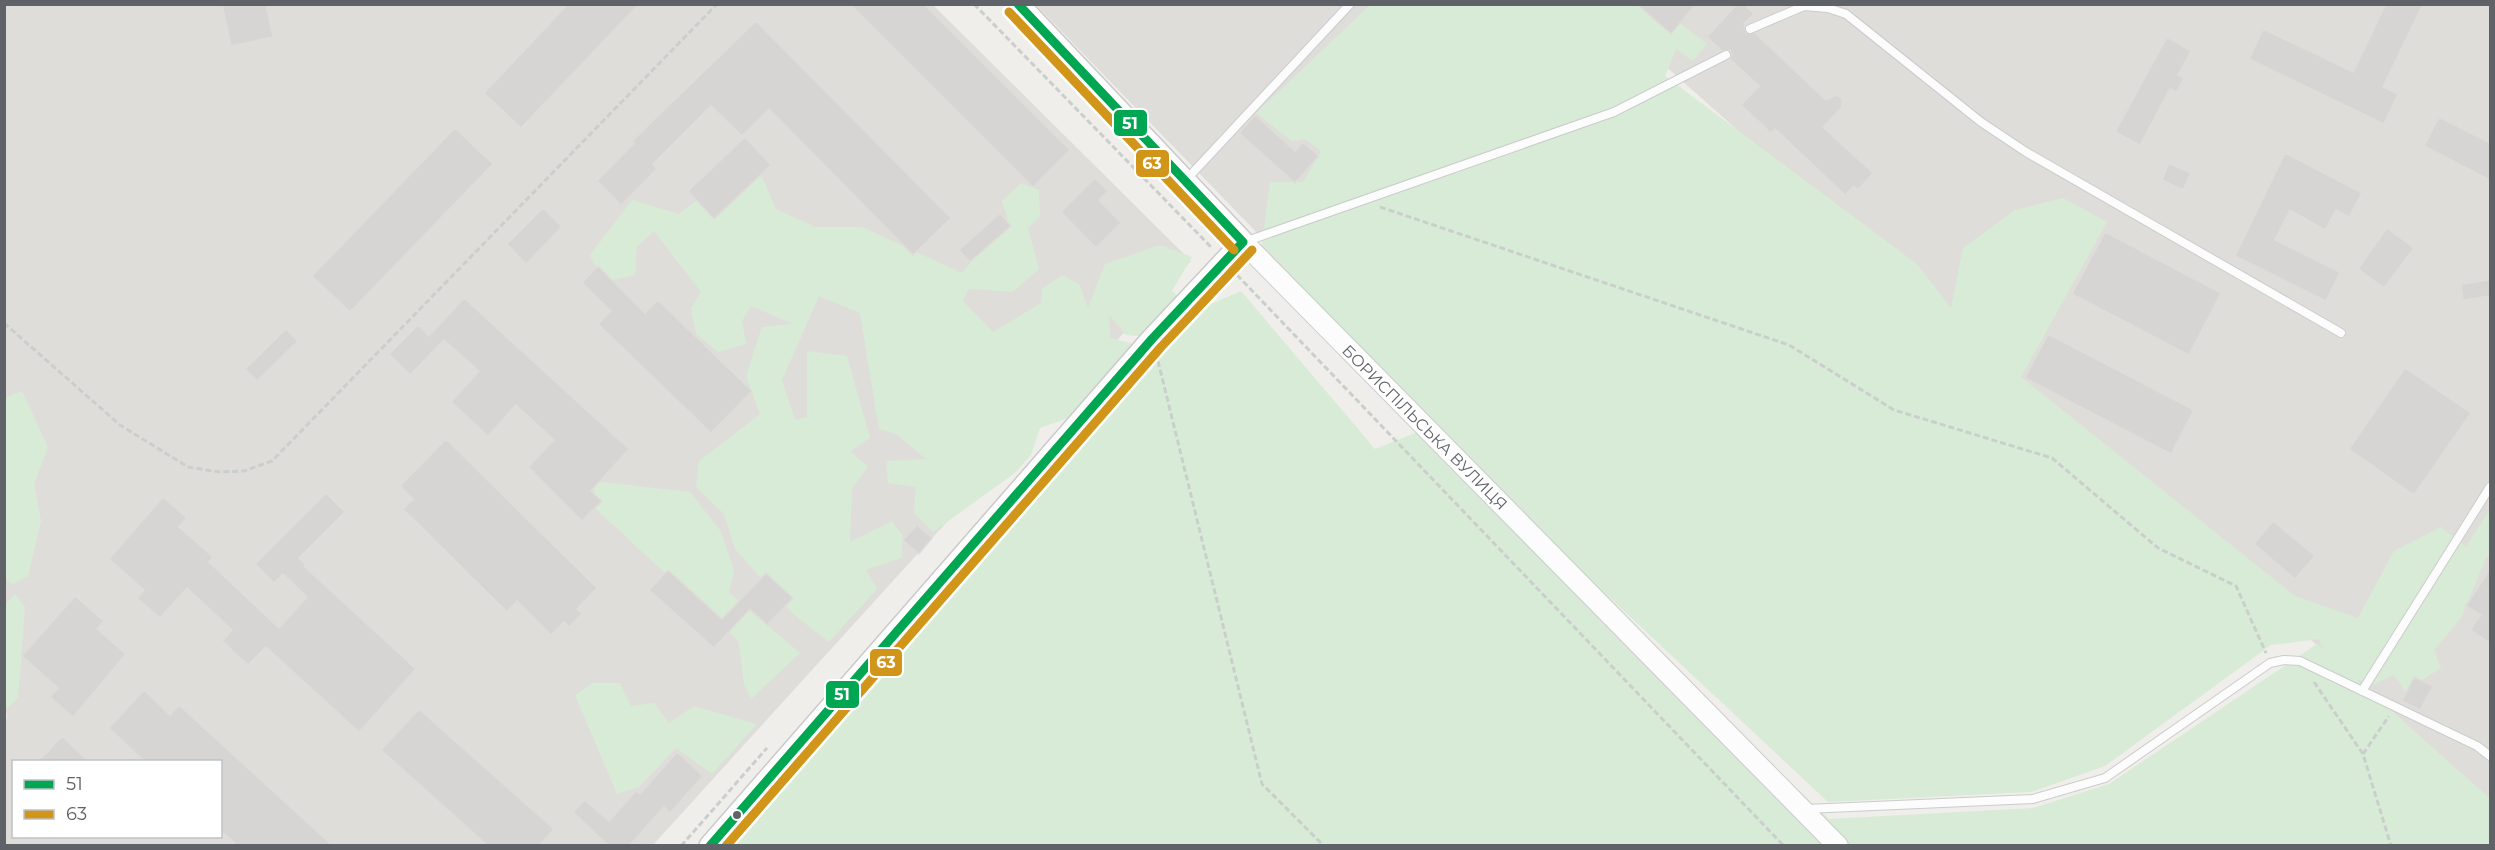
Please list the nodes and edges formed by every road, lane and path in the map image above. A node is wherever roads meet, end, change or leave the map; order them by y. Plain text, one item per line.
1 (717, 4) edge
2 (974, 4) edge
3 (1018, 4) edge
4 (1350, 4) edge
5 (1750, 29) dead end
6 (1726, 55) dead end
7 (1185, 181) junction
8 (1361, 201) junction
9 (1243, 242) junction
10 (1225, 262) junction
11 (4, 323) edge
12 (2341, 333) dead end
13 (1152, 339) junction
14 (2490, 487) edge
15 (2300, 661) junction
16 (2270, 663) junction
17 (2362, 691) junction
18 (2395, 707) junction
19 (2363, 754) junction
20 (2490, 756) edge
21 (1802, 809) junction
22 (710, 846) edge
23 (1324, 846) edge
24 (1784, 846) edge
25 (1838, 846) edge
26 (2391, 846) edge

1 - 11 path
2 - 10 path
3 - 7 main road, БОРИСПІЛЬСЬКА ВУЛИЦЯ
4 - 7 lane
5 - 12 lane
6 - 8 lane
7 - 9 main road, БОРИСПІЛЬСЬКА ВУЛИЦЯ
8 - 9 lane
8 - 16 path
9 - 10 main road
9 - 21 street, БОРИСПІЛЬСЬКА ВУЛИЦЯ
10 - 13 main road
10 - 24 path
13 - 22 main road
13 - 23 path
14 - 17 lane
15 - 16 lane
15 - 17 lane
15 - 19 path
16 - 21 lane
17 - 18 lane
18 - 19 path
18 - 20 lane
19 - 26 path
21 - 25 street, БОРИСПІЛЬСЬКА ВУЛИЦЯ

